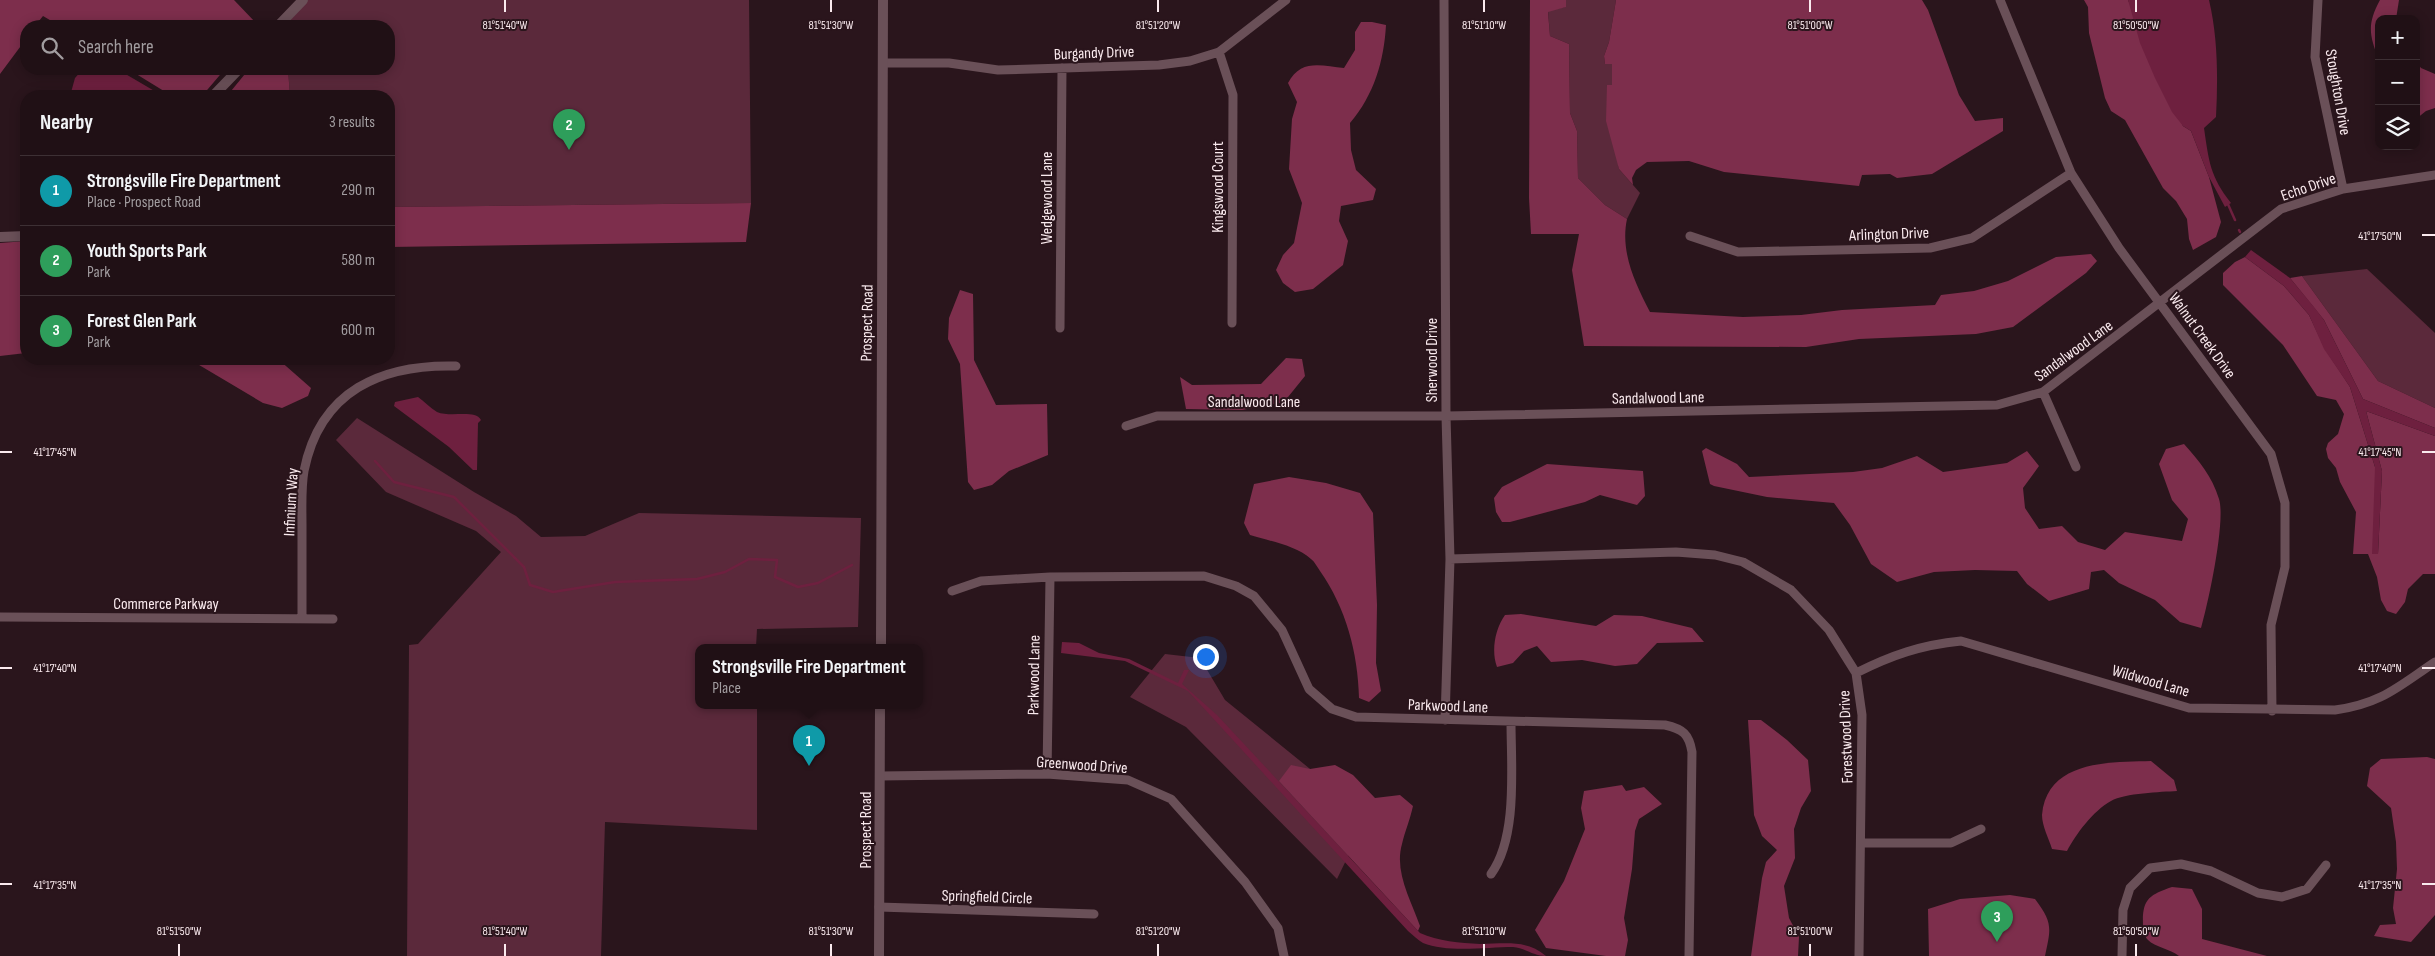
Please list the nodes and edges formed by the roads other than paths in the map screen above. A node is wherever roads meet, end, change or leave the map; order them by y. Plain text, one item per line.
1 (303, 0) edge
2 (883, 0) edge
3 (1286, 0) edge
4 (1444, 0) edge
5 (2000, 0) edge
6 (2318, 0) edge
7 (284, 20) edge
8 (1218, 52) junction
9 (883, 63) junction
10 (1062, 68) junction
11 (232, 75) edge
12 (219, 90) edge
13 (2071, 173) junction
14 (2435, 175) edge
15 (2343, 189) junction
16 (20, 236) edge
17 (1690, 236) dead end
18 (0, 237) edge
19 (2161, 303) junction
20 (1232, 323) dead end
21 (1060, 328) dead end
22 (456, 366) dead end
23 (2043, 392) junction
24 (1446, 416) junction
25 (1126, 426) dead end
26 (2076, 467) dead end
27 (1450, 559) junction
28 (1050, 577) junction
29 (952, 591) dead end
30 (0, 617) edge
31 (302, 619) junction
32 (333, 619) dead end
33 (880, 644) edge
34 (2435, 662) edge
35 (1856, 673) junction
36 (880, 709) edge
37 (2272, 711) junction
38 (1444, 720) junction
39 (1512, 722) junction
40 (1047, 774) junction
41 (880, 776) junction
42 (1981, 829) dead end
43 (1862, 843) junction
44 (2326, 866) dead end
45 (1491, 874) dead end
46 (879, 907) junction
47 (1094, 914) dead end
48 (879, 956) edge
49 (1284, 956) edge
50 (1689, 956) edge
51 (1859, 956) edge
52 (2122, 956) edge

1 - 7 street
2 - 9 street, Prospect Road
3 - 8 street, Burgandy Drive
4 - 24 street, Sherwood Drive
5 - 13 street, Walnut Creek Drive
6 - 15 street, Stoughton Drive
8 - 10 street, Burgandy Drive
8 - 20 street, Kingswood Court
9 - 10 street, Burgandy Drive
9 - 33 street, Prospect Road
10 - 21 street, Wedgewood Lane
11 - 12 street
13 - 17 street, Arlington Drive
13 - 19 street, Walnut Creek Drive
14 - 15 street, Echo Drive
15 - 19 street, Echo Drive
16 - 18 street
19 - 23 street, Sandalwood Lane
19 - 37 street, Walnut Creek Drive
22 - 31 street, Infinium Way
23 - 24 street, Sandalwood Lane
23 - 26 street
24 - 25 street, Sandalwood Lane
24 - 27 street, Sherwood Drive
27 - 35 street, Forestwood Drive
27 - 38 street, Sherwood Drive
28 - 29 street, Parkwood Lane
28 - 38 street, Parkwood Lane
28 - 40 street, Parkwood Lane
30 - 31 street, Commerce Parkway
31 - 32 street, Commerce Parkway
34 - 37 street, Wildwood Lane
35 - 37 street, Wildwood Lane
35 - 43 street, Forestwood Drive
36 - 41 street, Prospect Road
38 - 39 street, Parkwood Lane
39 - 45 street
39 - 50 street, Parkwood Lane
40 - 41 street, Greenwood Drive
40 - 49 street, Greenwood Drive
41 - 46 street, Prospect Road
42 - 43 street
43 - 51 street, Forestwood Drive
44 - 52 street
46 - 47 street, Springfield Circle
46 - 48 street, Prospect Road

